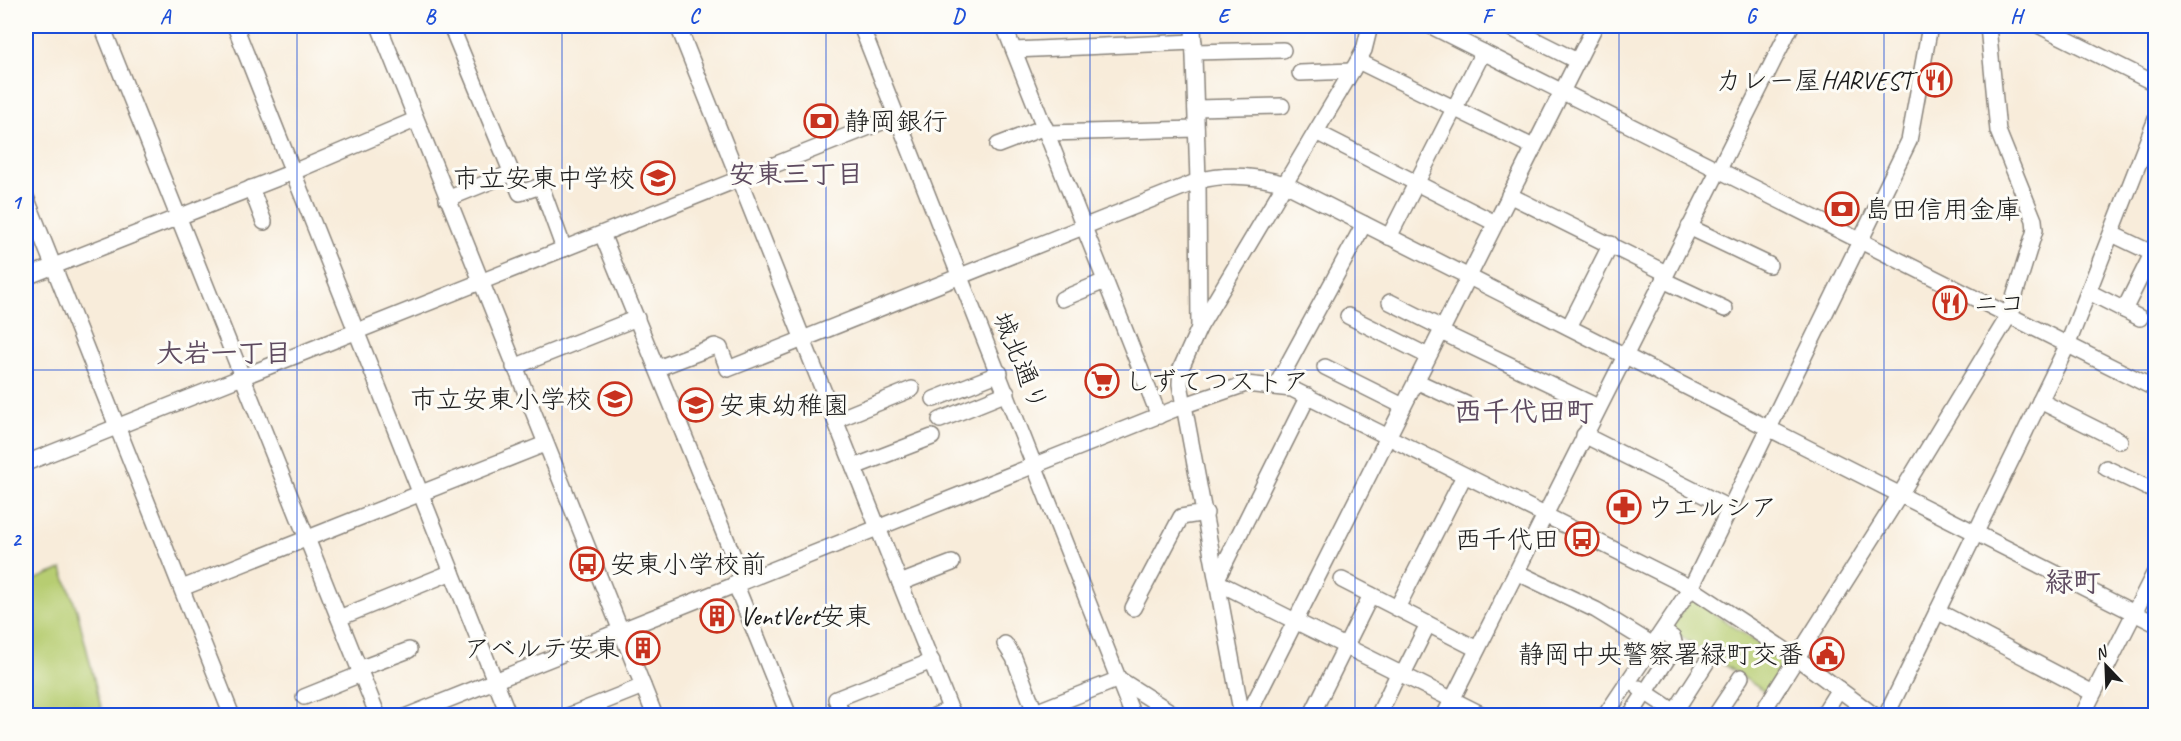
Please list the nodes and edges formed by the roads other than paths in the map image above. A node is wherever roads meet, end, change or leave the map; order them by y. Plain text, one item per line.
1 (102, 26) edge
2 (235, 26) edge
3 (380, 26) edge
4 (451, 26) edge
5 (678, 26) edge
6 (861, 26) edge
7 (1004, 26) edge
8 (1193, 26) edge
9 (1370, 26) edge
10 (1431, 26) edge
11 (1467, 26) edge
12 (1507, 26) edge
13 (1595, 26) edge
14 (1791, 26) edge
15 (1929, 26) edge
16 (1988, 26) edge
17 (2040, 26) edge
18 (1460, 40) junction
19 (1194, 47) junction
20 (1014, 50) junction
21 (1283, 50) dead end
22 (1483, 52) junction
23 (1577, 61) junction
24 (1355, 66) junction
25 (1300, 73) dead end
26 (2156, 84) edge
27 (1561, 92) junction
28 (1282, 106) dead end
29 (1196, 108) junction
30 (1455, 109) junction
31 (897, 116) junction
32 (2156, 118) edge
33 (415, 120) junction
34 (1196, 129) junction
35 (1047, 130) junction
36 (1316, 132) junction
37 (998, 145) dead end
38 (1533, 147) junction
39 (1717, 171) junction
40 (293, 172) junction
41 (512, 173) junction
42 (739, 178) junction
43 (1198, 182) junction
44 (1417, 183) junction
45 (1285, 184) junction
46 (251, 188) junction
47 (1509, 195) junction
48 (26, 196) edge
49 (447, 199) junction
50 (179, 216) junction
51 (264, 222) dead end
52 (1496, 223) junction
53 (1365, 224) junction
54 (1084, 227) junction
55 (1689, 227) junction
56 (602, 234) junction
57 (2112, 234) junction
58 (1389, 237) junction
59 (1859, 243) junction
60 (1611, 244) junction
61 (564, 249) junction
62 (2154, 254) edge
63 (54, 266) junction
64 (1769, 266) dead end
65 (1468, 276) junction
66 (1664, 276) junction
67 (26, 277) edge
68 (961, 277) junction
69 (1105, 281) junction
70 (480, 282) junction
71 (2089, 292) junction
72 (1062, 299) dead end
73 (1390, 302) dead end
74 (1725, 309) dead end
75 (2124, 310) junction
76 (1348, 316) dead end
77 (2008, 316) junction
78 (637, 318) junction
79 (2140, 318) dead end
80 (1569, 327) junction
81 (1199, 328) junction
82 (1442, 330) junction
83 (356, 333) junction
84 (804, 338) junction
85 (2067, 346) junction
86 (1428, 356) junction
87 (1625, 356) junction
88 (514, 367) junction
89 (1325, 367) dead end
90 (658, 368) junction
91 (1000, 373) junction
92 (243, 376) junction
93 (1416, 381) junction
94 (1276, 386) junction
95 (912, 389) dead end
96 (2156, 389) edge
97 (1008, 393) junction
98 (1308, 396) junction
99 (934, 399) dead end
100 (2040, 401) junction
101 (1185, 405) junction
102 (1468, 405) dead end
103 (1403, 406) junction
104 (1598, 407) junction
105 (1159, 416) junction
106 (836, 420) junction
107 (940, 420) dead end
108 (118, 427) junction
109 (1768, 428) junction
110 (1584, 435) junction
111 (932, 437) dead end
112 (1388, 437) junction
113 (2120, 441) dead end
114 (544, 444) junction
115 (26, 463) edge
116 (1036, 464) junction
117 (854, 467) junction
118 (2106, 468) dead end
119 (1464, 476) junction
120 (2156, 492) edge
121 (421, 493) junction
122 (1901, 494) junction
123 (1730, 508) junction
124 (1206, 513) junction
125 (1545, 515) junction
126 (878, 527) junction
127 (1975, 532) junction
128 (306, 538) junction
129 (952, 563) dead end
130 (2156, 570) edge
131 (452, 572) junction
132 (1516, 572) junction
133 (1218, 580) junction
134 (1342, 580) dead end
135 (739, 581) junction
136 (900, 583) junction
137 (182, 588) junction
138 (1691, 588) junction
139 (1371, 595) junction
140 (1133, 608) dead end
141 (1396, 608) junction
142 (1937, 611) junction
143 (2134, 613) junction
144 (339, 618) junction
145 (1295, 621) junction
146 (1428, 624) junction
147 (2156, 624) edge
148 (620, 629) junction
149 (1663, 631) junction
150 (1005, 644) dead end
151 (1653, 645) junction
152 (1346, 646) junction
153 (1477, 649) junction
154 (409, 650) dead end
155 (1710, 657) dead end
156 (1797, 658) junction
157 (932, 661) junction
158 (360, 672) junction
159 (1401, 673) junction
160 (1741, 677) dead end
161 (1119, 679) junction
162 (495, 681) junction
163 (1629, 681) junction
164 (643, 686) junction
165 (1839, 689) junction
166 (1646, 692) junction
167 (2093, 693) junction
168 (304, 697) dead end
169 (1452, 699) junction
170 (952, 712) edge
171 (1030, 714) edge
172 (1676, 714) edge
173 (232, 716) edge
174 (378, 716) edge
175 (407, 716) edge
176 (509, 716) edge
177 (568, 716) edge
178 (655, 716) edge
179 (789, 716) edge
180 (843, 716) edge
181 (934, 716) edge
182 (1133, 716) edge
183 (1177, 716) edge
184 (1242, 716) edge
185 (1250, 716) edge
186 (1311, 716) edge
187 (1378, 716) edge
188 (1444, 716) edge
189 (1485, 716) edge
190 (1605, 716) edge
191 (1630, 716) edge
192 (1715, 716) edge
193 (1760, 716) edge
194 (1822, 716) edge
195 (1875, 716) edge
196 (1886, 716) edge
197 (2082, 716) edge

1 - 50 street
2 - 40 street
3 - 33 street
4 - 41 street
5 - 42 street
6 - 31 street, 城北通り
7 - 20 street
8 - 19 street
9 - 24 street
10 - 18 street
11 - 18 street
12 - 23 street
13 - 23 street
14 - 39 street
15 - 59 street
16 - 77 street
17 - 26 street
18 - 22 street
19 - 20 street
19 - 21 street
19 - 29 street
20 - 35 street
22 - 27 street
22 - 30 street
23 - 27 street
24 - 25 street
24 - 30 street
24 - 36 street
27 - 38 street
27 - 39 street
28 - 29 street
29 - 34 street
30 - 38 street
30 - 44 street
31 - 42 street
31 - 68 street, 城北通り
32 - 57 street
33 - 40 street
33 - 49 street
34 - 35 street
34 - 43 street
35 - 37 street
35 - 54 street
36 - 44 street
36 - 45 street
38 - 47 street
39 - 55 street
39 - 59 street
40 - 46 street
40 - 83 street
41 - 49 street
41 - 61 street
42 - 56 street
42 - 84 street
43 - 45 street
43 - 54 street
43 - 81 street
44 - 52 street
44 - 58 street
45 - 53 street
45 - 81 street
46 - 50 street
46 - 51 street
47 - 52 street
47 - 60 street
48 - 63 street
49 - 70 street
50 - 63 street
50 - 92 street
52 - 65 street
53 - 58 street
53 - 94 street
54 - 68 street
54 - 69 street
55 - 64 street
55 - 66 street
56 - 61 street
56 - 78 street
57 - 62 street
57 - 71 street
58 - 65 street
59 - 77 street
59 - 109 street
60 - 66 street
60 - 80 street
61 - 70 street
62 - 75 street
63 - 67 street
63 - 108 street
65 - 80 street
65 - 82 street
66 - 74 street
66 - 87 street
68 - 84 street
68 - 91 street, 城北通り
69 - 72 street
69 - 105 street
70 - 83 street
70 - 88 street
71 - 75 street
71 - 85 street
73 - 82 street
75 - 79 street
76 - 86 street
77 - 85 street
77 - 122 street
78 - 88 street
78 - 90 street
80 - 87 street
81 - 101 street
82 - 86 street
82 - 104 street
83 - 92 street
83 - 121 street
84 - 90 street
84 - 106 street
85 - 96 street
85 - 100 street
86 - 93 street
87 - 104 street
87 - 109 street
88 - 114 street
89 - 103 street
90 - 135 street
91 - 97 street, 城北通り
91 - 99 street
92 - 108 street
92 - 128 street
93 - 102 street
93 - 103 street
94 - 98 street
94 - 101 street
95 - 106 street
97 - 107 street
97 - 116 street, 城北通り
98 - 112 street
98 - 133 street
100 - 113 street
100 - 127 street
101 - 105 street
101 - 124 street
103 - 112 street
104 - 110 street
105 - 116 street
106 - 117 street
108 - 115 street
108 - 137 street
109 - 122 street
109 - 123 street
110 - 123 street
110 - 125 street
111 - 117 street
112 - 119 street
112 - 145 street
114 - 121 street
114 - 148 street
116 - 126 street
116 - 161 street, 城北通り
117 - 126 street
118 - 120 street
119 - 125 street
119 - 141 street
121 - 128 street
121 - 131 street
122 - 127 street
122 - 156 street
123 - 138 street
124 - 133 street
124 - 140 street
125 - 132 street
125 - 138 street
126 - 135 street
126 - 136 street
127 - 142 street
127 - 143 street
128 - 137 street
128 - 144 street
129 - 136 street
130 - 143 street
131 - 144 street
131 - 162 street
132 - 151 street
132 - 153 street
133 - 145 street
133 - 184 street
134 - 139 street
135 - 148 street
135 - 179 street
136 - 157 street
137 - 173 street
138 - 149 street
138 - 156 street
139 - 141 street
139 - 152 street
141 - 146 street
142 - 167 street
142 - 196 street
143 - 147 street
143 - 167 street
144 - 158 street
145 - 152 street
145 - 185 street
146 - 153 street
146 - 159 street
148 - 162 street
148 - 164 street
149 - 151 street
149 - 166 street
150 - 171 street
151 - 163 street
152 - 159 street
152 - 186 street
153 - 169 street
154 - 158 street
155 - 172 street
156 - 165 street
156 - 193 street
157 - 170 street
157 - 180 street
158 - 168 street
158 - 174 street
159 - 169 street
159 - 187 street
160 - 192 street
161 - 171 street
161 - 182 street, 城北通り
161 - 183 street
162 - 175 street
162 - 176 street
163 - 166 street
163 - 190 street
164 - 177 street
164 - 178 street
165 - 194 street
165 - 195 street
166 - 172 street
166 - 191 street
167 - 197 street
169 - 188 street
169 - 189 street
170 - 181 street

